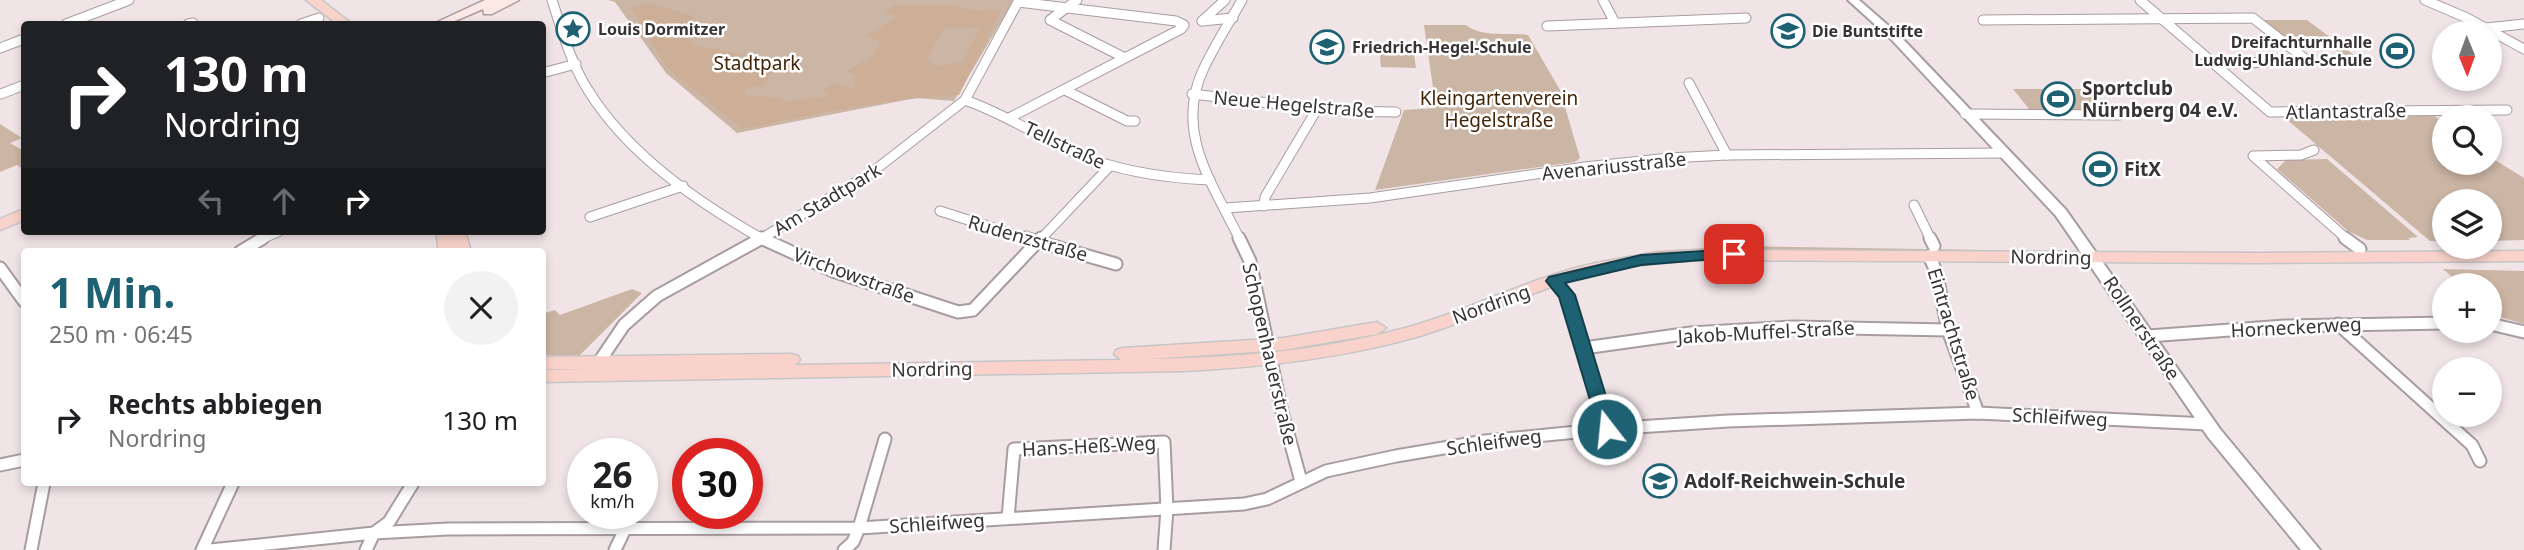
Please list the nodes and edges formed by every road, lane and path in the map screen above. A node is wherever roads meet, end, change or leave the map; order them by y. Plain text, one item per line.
1 (129, 0) edge
2 (300, 0) edge
3 (313, 0) edge
4 (495, 0) edge
5 (513, 0) edge
6 (551, 0) edge
7 (1077, 0) edge
8 (1225, 0) edge
9 (1242, 0) edge
10 (1603, 0) edge
11 (1853, 0) edge
12 (2140, 0) edge
13 (2425, 0) edge
14 (1018, 1) edge
15 (1066, 8) junction
16 (1233, 18) junction
17 (1746, 18) dead end
18 (2162, 19) junction
19 (1983, 20) dead end
20 (74, 21) edge
21 (323, 21) edge
22 (341, 21) edge
23 (446, 21) edge
24 (464, 21) edge
25 (2471, 21) edge
26 (1615, 23) junction
27 (2524, 24) edge
28 (1547, 26) dead end
29 (2502, 26) edge
30 (2502, 37) edge
31 (21, 40) edge
32 (0, 48) edge
33 (2524, 49) edge
34 (1123, 57) junction
35 (2212, 63) junction
36 (576, 64) junction
37 (546, 72) edge
38 (1689, 83) dead end
39 (21, 86) edge
40 (1065, 90) junction
41 (1, 94) edge
42 (1192, 94) junction
43 (965, 100) junction
44 (1317, 109) junction
45 (2507, 110) dead end
46 (1396, 112) dead end
47 (1965, 114) junction
48 (2119, 115) dead end
49 (1009, 118) junction
50 (1135, 121) dead end
51 (2314, 150) dead end
52 (2005, 153) junction
53 (1727, 155) junction
54 (1109, 167) junction
55 (1210, 180) junction
56 (683, 186) junction
57 (21, 205) edge
58 (1914, 205) dead end
59 (1264, 206) junction
60 (1226, 208) junction
61 (940, 211) dead end
62 (0, 215) edge
63 (21, 215) edge
64 (590, 217) dead end
65 (0, 225) edge
66 (271, 235) edge
67 (761, 239) junction
68 (1037, 242) junction
69 (246, 248) edge
70 (2360, 249) junction
71 (2524, 249) edge
72 (1931, 251) junction
73 (2090, 252) junction
74 (2524, 256) edge
75 (1116, 264) dead end
76 (0, 268) edge
77 (1554, 281) junction
78 (21, 297) edge
79 (2432, 323) edge
80 (2338, 324) junction
81 (2502, 327) edge
82 (1948, 330) junction
83 (2524, 332) edge
84 (2148, 336) junction
85 (1584, 348) junction
86 (1269, 353) junction
87 (599, 362) junction
88 (548, 364) edge
89 (546, 376) edge
90 (1978, 413) junction
91 (2207, 424) junction
92 (1607, 429) junction
93 (885, 439) dead end
94 (21, 461) edge
95 (2480, 461) dead end
96 (0, 466) edge
97 (1301, 481) junction
98 (43, 486) edge
99 (232, 486) edge
100 (411, 486) edge
101 (1167, 509) junction
102 (1008, 518) junction
103 (859, 528) junction
104 (567, 529) edge
105 (625, 529) edge
106 (658, 529) edge
107 (374, 533) junction
108 (31, 550) edge
109 (202, 550) edge
110 (210, 550) edge
111 (366, 550) edge
112 (615, 550) edge
113 (844, 550) edge
114 (1164, 550) edge
115 (2311, 550) edge

1 - 20 street
2 - 21 main road
3 - 22 main road
4 - 23 main road
5 - 24 main road
6 - 36 street, Virchowstraße
7 - 15 street
8 - 16 street
9 - 16 street, Schopenhauerstraße
10 - 26 street
11 - 47 street, Rollnerstraße
12 - 18 street
13 - 25 street
14 - 15 street
14 - 43 street, Am Stadtpark
15 - 34 street
15 - 34 street
16 - 42 street, Schopenhauerstraße
17 - 26 street
18 - 19 street
18 - 35 street
18 - 35 street
26 - 28 street
27 - 29 street
30 - 33 street
31 - 32 street
34 - 40 street
35 - 45 street, Atlantastraße
36 - 37 street
36 - 56 street, Virchowstraße
38 - 53 street
39 - 41 street
40 - 49 street
40 - 50 street
42 - 44 street, Neue Hegelstraße
42 - 55 street, Schopenhauerstraße
43 - 49 street, Tellstraße
43 - 67 street, Am Stadtpark
44 - 46 street, Neue Hegelstraße
44 - 59 street
47 - 48 street
47 - 52 street, Rollnerstraße
49 - 54 street, Tellstraße
51 - 70 street
52 - 53 street, Avenariusstraße
52 - 73 street, Rollnerstraße
53 - 59 street, Avenariusstraße
54 - 55 street, Tellstraße
54 - 68 street
55 - 60 street, Schopenhauerstraße
56 - 64 street
56 - 67 street, Virchowstraße
57 - 62 main road
58 - 72 street, Eintrachtstraße
59 - 60 street, Avenariusstraße
60 - 86 street, Schopenhauerstraße
61 - 68 street, Rudenzstraße
63 - 65 main road
66 - 69 street
67 - 68 street, Virchowstraße
67 - 87 street, Am Stadtpark
68 - 75 street, Rudenzstraße
70 - 71 main road, Nordring
70 - 73 main road, Nordring
72 - 73 main road, Nordring
72 - 77 main road, Nordring
72 - 82 street, Eintrachtstraße
72 - 86 main road, Nordring
73 - 74 main road, Nordring
73 - 84 street, Rollnerstraße
76 - 78 street
77 - 85 street
77 - 86 main road, Nordring
79 - 80 street, Horneckerweg
80 - 84 street, Horneckerweg
80 - 95 street
81 - 83 street
82 - 85 street, Jakob-Muffel-Straße
82 - 90 street, Eintrachtstraße
84 - 91 street, Rollnerstraße
85 - 92 street
86 - 87 main road, Nordring
86 - 89 main road, Nordring
86 - 97 street, Schopenhauerstraße
87 - 88 main road, Nordring
90 - 91 street, Schleifweg
90 - 92 street, Schleifweg
91 - 115 street, Rollnerstraße
92 - 97 street, Schleifweg
93 - 103 street
94 - 96 street
97 - 101 street, Schleifweg
98 - 108 street
99 - 109 street
100 - 107 street
101 - 102 street, Schleifweg
101 - 102 street, Hans-Heß-Weg
101 - 114 street
102 - 103 street, Schleifweg
103 - 106 street, Schleifweg
103 - 113 street
104 - 107 street, Schleifweg
105 - 112 street
107 - 110 street, Schleifweg
107 - 111 street

